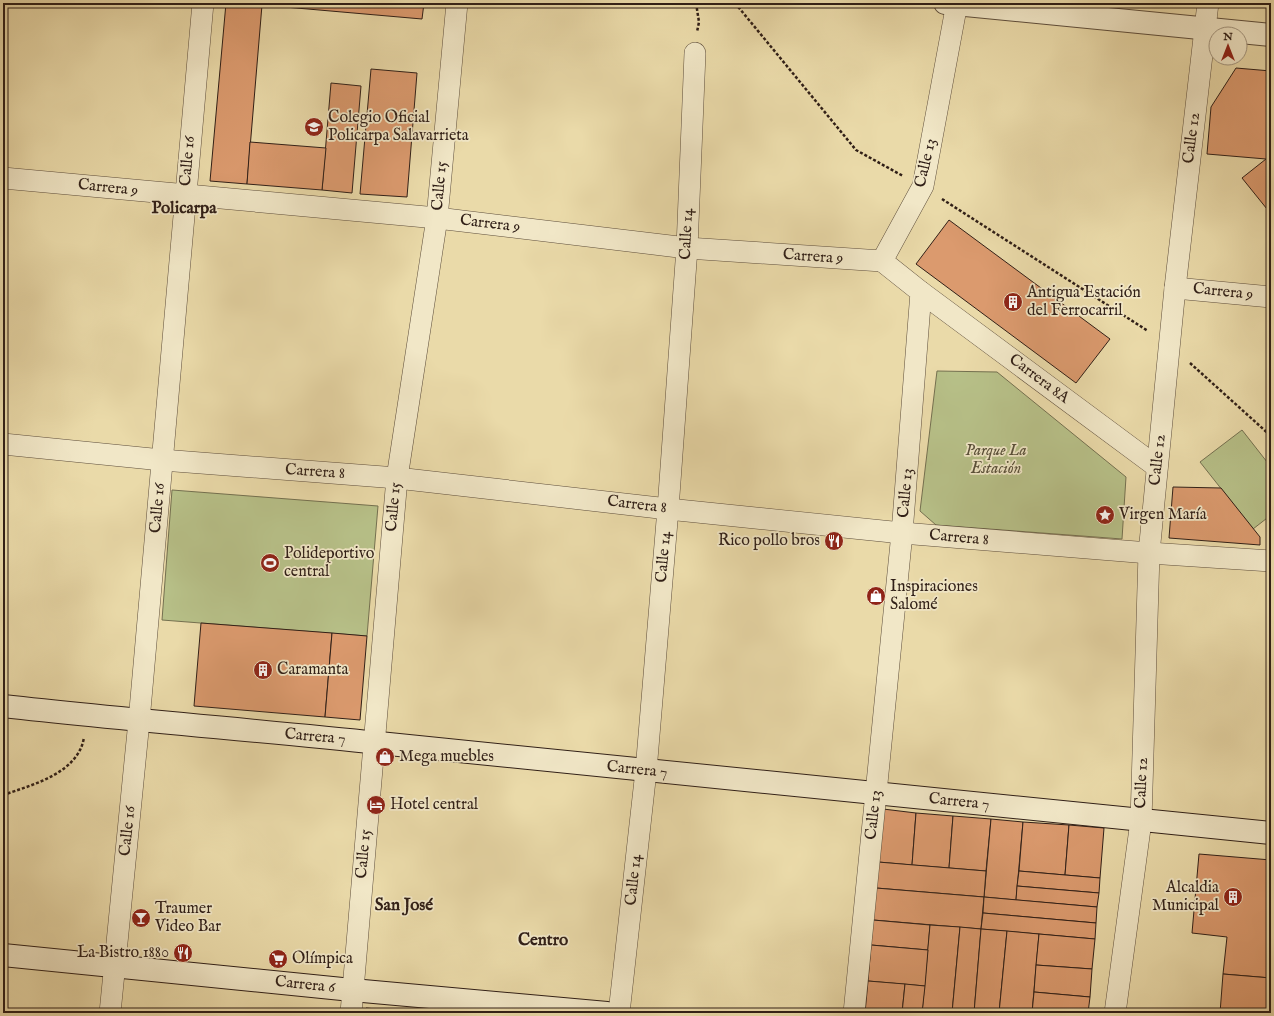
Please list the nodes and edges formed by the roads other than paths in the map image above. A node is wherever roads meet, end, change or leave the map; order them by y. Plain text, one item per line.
1 (203, 3) edge
2 (457, 3) edge
3 (953, 3) edge
4 (1208, 3) edge
5 (1205, 29) junction
6 (1271, 35) edge
7 (695, 52) road end
8 (3, 178) edge
9 (185, 196) junction
10 (438, 218) junction
11 (687, 248) junction
12 (882, 261) junction
13 (1174, 288) junction
14 (922, 292) junction
15 (1271, 297) edge
16 (3, 444) edge
17 (162, 460) junction
18 (1157, 467) junction
19 (397, 478) junction
20 (668, 509) junction
21 (902, 533) junction
22 (1149, 553) junction
23 (1271, 561) edge
24 (3, 706) edge
25 (139, 721) junction
26 (374, 742) junction
27 (646, 771) junction
28 (876, 794) junction
29 (1140, 821) junction
30 (1271, 833) edge
31 (3, 955) edge
32 (114, 966) junction
33 (352, 990) junction
34 (110, 1013) edge
35 (351, 1013) edge
36 (607, 1013) edge
37 (619, 1013) edge
38 (854, 1013) edge
39 (1114, 1013) edge

1 - 9 street, Calle 16
2 - 10 street, Calle 15
3 - 5 main road
3 - 12 street, Calle 13
4 - 5 street, Calle 12
5 - 6 main road
5 - 13 street, Calle 12
7 - 11 street, Calle 14
8 - 9 street, Carrera 9
9 - 10 street, Carrera 9
9 - 17 street, Calle 16
10 - 11 street, Carrera 9
10 - 19 street, Calle 15
11 - 12 street, Carrera 9
11 - 20 street, Calle 14
12 - 14 street
13 - 15 street, Carrera 9
13 - 18 street, Calle 12
14 - 18 street, Carrera 8A
14 - 21 street, Calle 13
16 - 17 street, Carrera 8
17 - 19 street, Carrera 8
17 - 25 street, Calle 16
18 - 22 street, Calle 12
19 - 20 street, Carrera 8
19 - 26 street, Calle 15
20 - 21 street, Carrera 8
20 - 27 street, Calle 14
21 - 22 street, Carrera 8
21 - 28 street, Calle 13
22 - 23 street, Carrera 8
22 - 29 street, Calle 12
24 - 25 main road, Carrera 7
25 - 26 main road, Carrera 7
25 - 32 street, Calle 16
26 - 27 main road, Carrera 7
26 - 33 street, Calle 15
27 - 28 main road, Carrera 7
27 - 37 street, Calle 14
28 - 29 main road, Carrera 7
28 - 38 street, Calle 13
29 - 30 main road, Carrera 7
29 - 39 street, Calle 12
31 - 32 main road, Carrera 6
32 - 33 main road, Carrera 6
32 - 34 street, Calle 16
33 - 35 street, Calle 15
33 - 36 main road, Carrera 6

